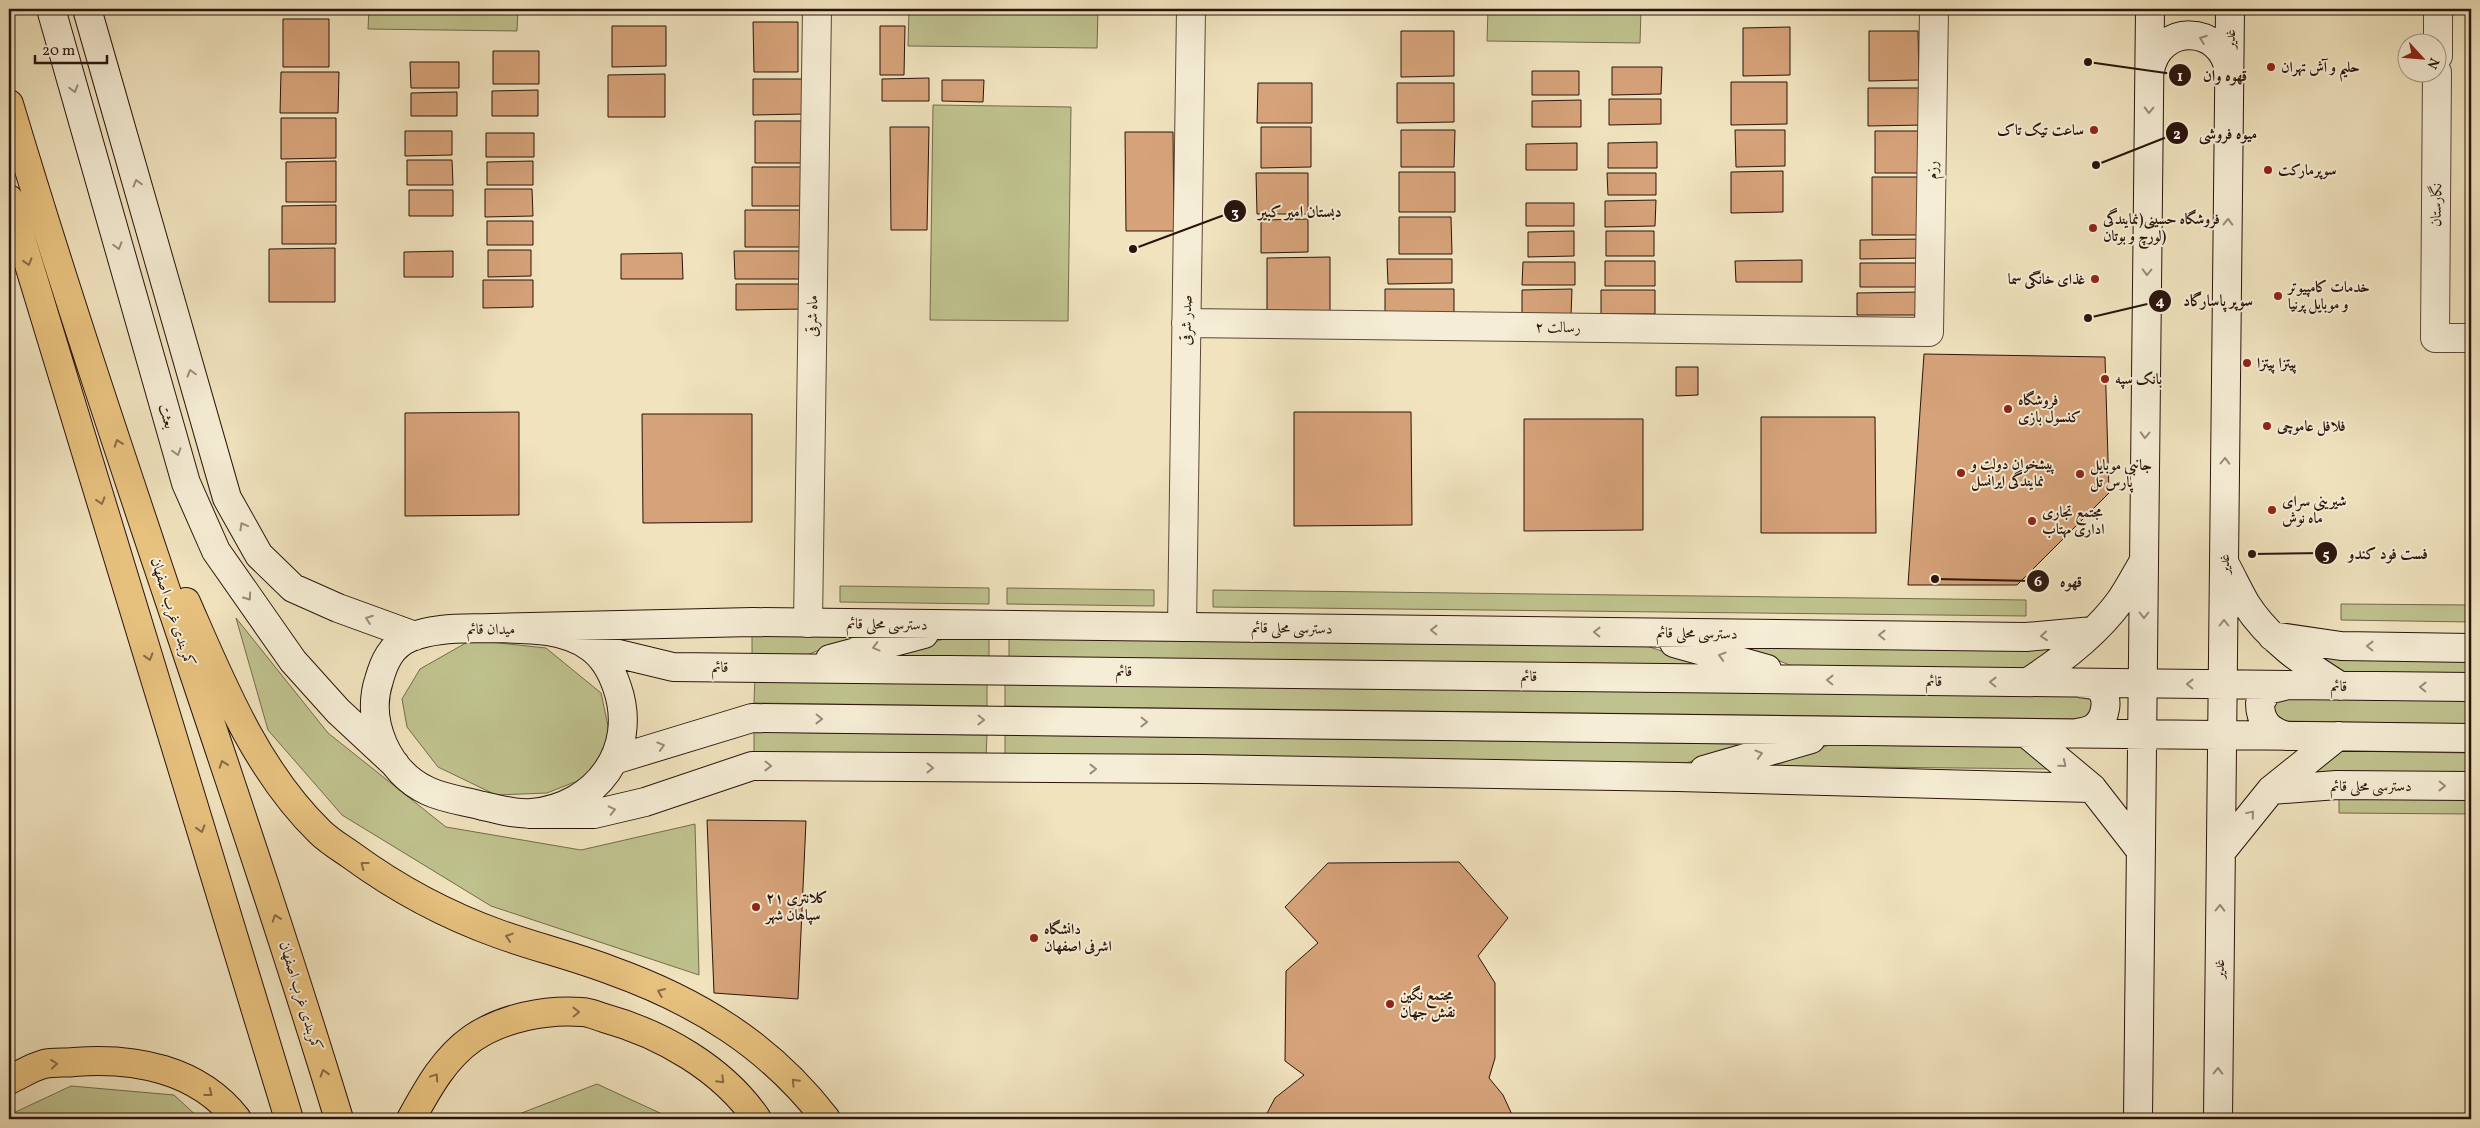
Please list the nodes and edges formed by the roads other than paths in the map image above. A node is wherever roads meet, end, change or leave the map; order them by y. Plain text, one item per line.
1 (51, 9) edge
2 (86, 9) edge
3 (817, 9) edge
4 (1934, 9) edge
5 (2150, 9) edge
6 (2230, 9) edge
7 (2438, 9) edge
8 (1190, 11) edge
9 (2438, 32) edge
10 (2150, 74) junction
11 (2229, 75) junction
12 (2437, 82) edge
13 (9, 104) edge
14 (9, 199) edge
15 (1186, 323) junction
16 (1929, 332) joint
17 (2471, 338) edge
18 (128, 475) junction
19 (2144, 561) junction
20 (2224, 562) junction
21 (808, 623) junction
22 (956, 625) junction
23 (1182, 627) junction
24 (491, 628) junction
25 (2093, 631) junction
26 (1639, 632) junction
27 (415, 636) junction
28 (2272, 636) junction
29 (590, 647) junction
30 (2471, 648) edge
31 (799, 668) junction
32 (1802, 680) junction
33 (2028, 682) junction
34 (2079, 683) junction
35 (2144, 684) junction
36 (2224, 684) junction
37 (2289, 685) junction
38 (2340, 686) junction
39 (2471, 688) edge
40 (1840, 731) junction
41 (2026, 733) junction
42 (2077, 734) junction
43 (2142, 734) junction
44 (2222, 735) junction
45 (2288, 736) junction
46 (2338, 736) junction
47 (2471, 738) edge
48 (614, 760) junction
49 (395, 764) junction
50 (1678, 777) junction
51 (2471, 786) edge
52 (2092, 788) junction
53 (2271, 790) junction
54 (529, 814) junction
55 (2141, 851) junction
56 (2221, 852) junction
57 (9, 1080) edge
58 (237, 1119) edge
59 (288, 1119) edge
60 (339, 1119) edge
61 (410, 1119) edge
62 (757, 1119) edge
63 (826, 1119) edge
64 (2138, 1119) edge
65 (2218, 1119) edge

1 -> 49 main road, بعثت
27 -> 2 main road
3 - 21 main road, ماه شرقی
4 - 16 main road, رزم
5 - 10 main road
6 - 11 main road, غدیر
7 - 9 main road
8 - 15 main road, صدر شرقی
11 -> 10 main road
10 -> 19 main road
20 -> 11 main road, غدیر
12 - 17 main road, نگارستان
18 -> 13 highway, کمربندی غرب اصفهان
14 -> 59 highway
15 - 16 main road, رسالت ۲
15 - 23 main road, صدر شرقی
60 -> 18 highway, کمربندی غرب اصفهان
63 -> 18 highway
19 - 25 main road
19 -> 35 main road
20 - 28 main road
36 -> 20 main road, غدیر
21 - 22 main road, دسترسی محلی قائم
21 - 24 main road, دسترسی محلی قائم
22 - 23 main road, دسترسی محلی قائم
22 -> 31 main road
26 -> 23 main road, دسترسی محلی قائم
24 - 27 main road, میدان قائم
24 - 29 main road, میدان قائم
25 -> 26 main road, دسترسی محلی قائم
25 - 33 main road
32 -> 26 main road
27 - 49 main road, میدان قائم
30 -> 28 main road
28 - 38 main road
29 - 31 main road, قائم
29 - 48 main road, میدان قائم
31 - 32 main road, قائم
33 -> 32 main road, قائم
33 - 34 main road, قائم
34 - 35 main road, قائم
34 - 42 main road
36 -> 35 main road, قائم
35 - 43 main road
36 - 37 main road, قائم
36 - 44 main road, غدیر
37 - 38 main road, قائم
37 - 45 main road
39 -> 38 main road, قائم
40 - 41 main road
48 -> 40 main road
50 -> 40 main road
41 - 42 main road
41 -> 52 main road
42 - 43 main road
43 - 44 main road
43 - 55 main road
44 - 45 main road
44 - 56 main road, غدیر
45 - 46 main road
46 - 47 main road
46 - 53 main road
48 - 54 main road, میدان قائم
49 - 54 main road, میدان قائم
50 - 52 main road
54 -> 50 main road
53 -> 51 main road, دسترسی محلی قائم
52 - 55 main road
56 -> 53 main road
55 - 64 main road
65 -> 56 main road, غدیر
57 -> 58 highway
61 -> 62 highway

